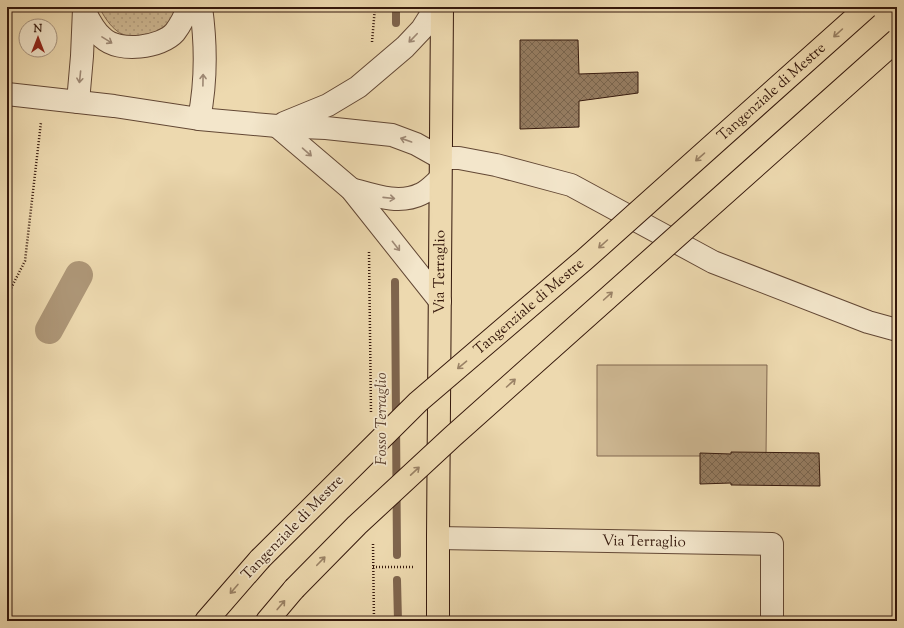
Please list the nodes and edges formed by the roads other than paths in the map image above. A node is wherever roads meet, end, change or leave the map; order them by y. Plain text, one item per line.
1 (188, 7) edge
2 (201, 7) edge
3 (436, 7) edge
4 (442, 7) edge
5 (867, 7) edge
6 (84, 8) edge
7 (897, 40) edge
8 (7, 94) edge
9 (78, 102) junction
10 (199, 119) junction
11 (277, 126) junction
12 (441, 168) junction
13 (351, 189) junction
14 (440, 301) junction
15 (897, 330) edge
16 (438, 538) junction
17 (206, 621) edge
18 (267, 621) edge
19 (438, 621) edge
20 (772, 621) edge

6 -> 1 street
10 -> 2 street
3 -> 11 street
4 - 12 main road, Via Terraglio
5 -> 17 main road, Tangenziale di Mestre, bridge
6 -> 9 street
18 -> 7 main road, bridge
8 - 9 street
9 - 10 street
10 - 11 street
12 -> 11 street
11 -> 13 street
13 -> 12 street
12 - 14 main road, Via Terraglio
12 - 15 street
13 -> 14 street
14 - 16 main road, Via Terraglio
16 - 19 main road, Via Terraglio
16 - 20 street, Via Terraglio

